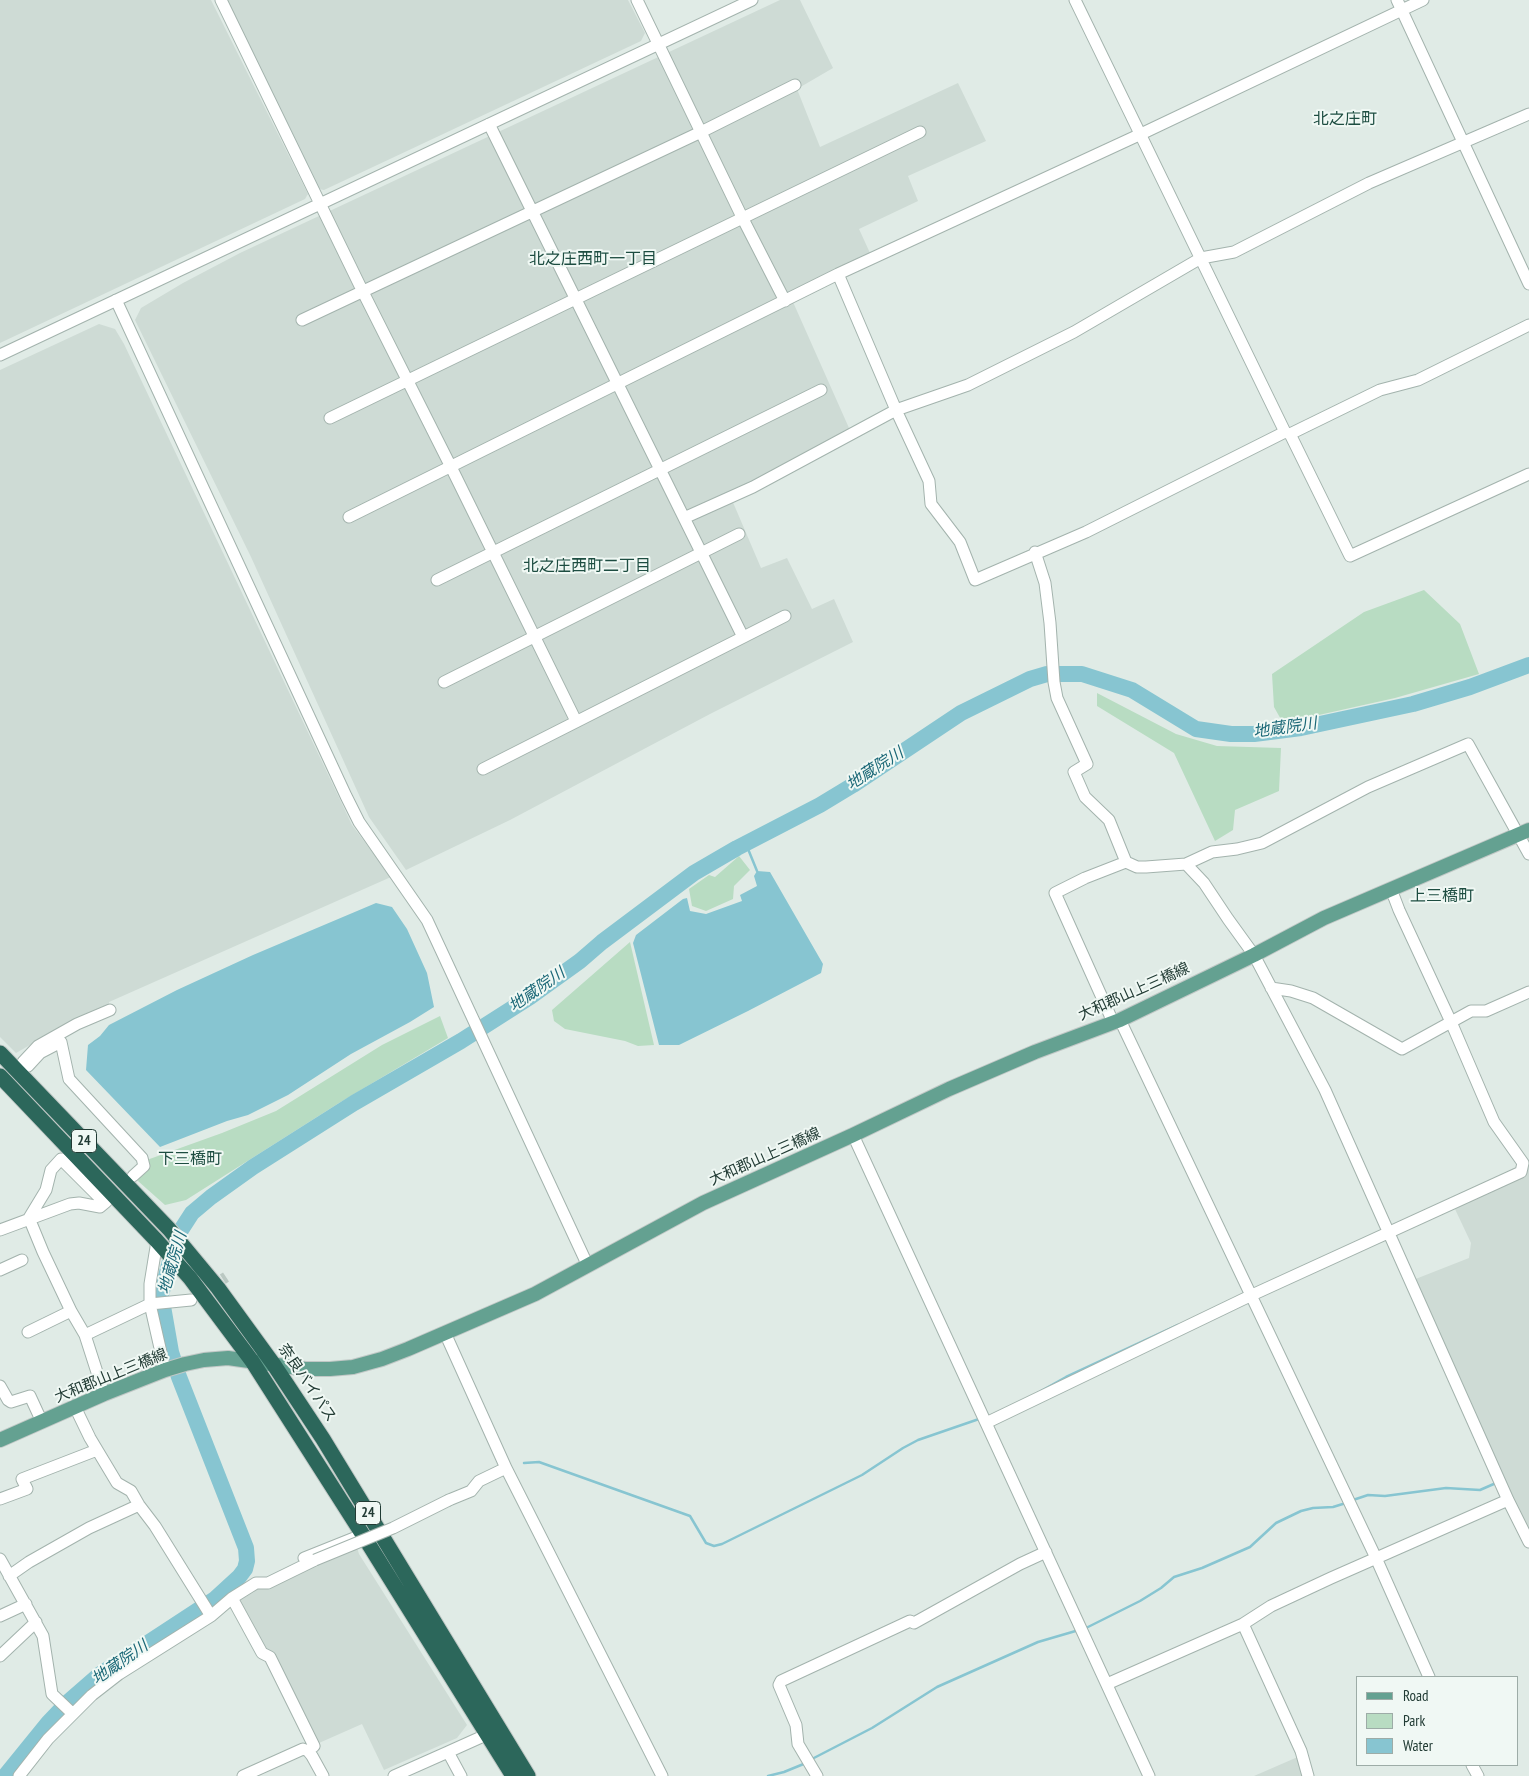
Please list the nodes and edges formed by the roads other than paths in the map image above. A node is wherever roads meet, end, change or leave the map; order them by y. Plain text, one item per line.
1 (221, 0) edge
2 (637, 0) edge
3 (752, 0) edge
4 (1075, 0) edge
5 (1423, 0) edge
6 (1400, 5) edge
7 (660, 45) junction
8 (795, 85) dead end
9 (1529, 114) edge
10 (489, 124) junction
11 (701, 132) junction
12 (920, 132) dead end
13 (1141, 134) junction
14 (1463, 142) junction
15 (321, 205) junction
16 (533, 212) junction
17 (742, 218) junction
18 (1201, 258) junction
19 (838, 274) junction
20 (1529, 284) edge
21 (363, 292) junction
22 (575, 298) junction
23 (116, 300) junction
24 (785, 301) junction
25 (302, 320) dead end
26 (1529, 325) edge
27 (0, 355) edge
28 (407, 379) junction
29 (618, 384) junction
30 (821, 390) dead end
31 (896, 410) junction
32 (330, 418) dead end
33 (1287, 433) junction
34 (451, 467) junction
35 (660, 468) junction
36 (1529, 474) edge
37 (350, 517) dead end
38 (684, 518) junction
39 (739, 534) dead end
40 (492, 551) junction
41 (701, 552) junction
42 (1035, 552) junction
43 (436, 580) dead end
44 (785, 616) dead end
45 (534, 636) junction
46 (743, 637) junction
47 (444, 682) dead end
48 (576, 721) junction
49 (482, 769) dead end
50 (1524, 832) edge
51 (1529, 854) edge
52 (1126, 862) junction
53 (1186, 864) junction
54 (1391, 889) junction
55 (1254, 954) junction
56 (1271, 988) junction
57 (1529, 992) edge
58 (110, 1010) dead end
59 (1116, 1021) junction
60 (1451, 1022) junction
61 (0, 1053) edge
62 (0, 1076) edge
63 (853, 1135) junction
64 (133, 1176) dead end
65 (107, 1195) junction
66 (30, 1218) junction
67 (0, 1230) edge
68 (1389, 1233) junction
69 (159, 1244) junction
70 (22, 1260) dead end
71 (588, 1266) junction
72 (0, 1270) edge
73 (1251, 1292) junction
74 (191, 1300) dead end
75 (158, 1303) junction
76 (72, 1312) junction
77 (28, 1332) dead end
78 (445, 1333) junction
79 (85, 1335) junction
80 (252, 1361) junction
81 (274, 1365) junction
82 (166, 1370) junction
83 (0, 1386) edge
84 (104, 1394) junction
85 (75, 1408) junction
86 (984, 1418) junction
87 (42, 1422) junction
88 (0, 1440) edge
89 (97, 1450) junction
90 (506, 1468) junction
91 (0, 1499) edge
92 (1508, 1500) junction
93 (139, 1505) junction
94 (363, 1535) junction
95 (1529, 1542) edge
96 (1046, 1552) junction
97 (1376, 1558) junction
98 (0, 1559) edge
99 (9, 1576) junction
100 (256, 1583) junction
101 (232, 1598) junction
102 (26, 1604) junction
103 (210, 1614) junction
104 (0, 1616) edge
105 (36, 1622) junction
106 (1243, 1624) junction
107 (0, 1656) edge
108 (1429, 1676) edge
109 (1106, 1684) junction
110 (72, 1713) junction
111 (488, 1734) junction
112 (308, 1751) junction
113 (448, 1752) junction
114 (811, 1767) edge
115 (262, 1772) edge
116 (19, 1776) edge
117 (243, 1776) edge
118 (323, 1776) edge
119 (394, 1776) edge
120 (461, 1776) edge
121 (513, 1776) edge
122 (528, 1776) edge
123 (662, 1776) edge
124 (1149, 1776) edge
125 (1308, 1776) edge

1 - 15 street
2 - 7 street
3 - 7 street
4 - 13 street
5 - 6 street
6 - 13 street
6 - 14 street
7 - 10 street
7 - 11 street
8 - 11 street
9 - 14 street
10 - 15 street
10 - 16 street
11 - 16 street
11 - 17 street
12 - 17 street
13 - 18 street
13 - 19 street
14 - 18 street
14 - 20 street
15 - 21 street
15 - 23 street
16 - 21 street
16 - 22 street
17 - 22 street
17 - 24 street
18 - 31 street
18 - 33 street
19 - 24 street
19 - 31 street
21 - 25 street
21 - 28 street
22 - 28 street
22 - 29 street
23 - 27 street
23 - 71 street
24 - 29 street
26 - 33 street
28 - 32 street
28 - 34 street
29 - 34 street
29 - 35 street
30 - 35 street
31 - 38 street
31 - 42 street
33 - 36 street
33 - 42 street
34 - 37 street
34 - 40 street
35 - 38 street
35 - 40 street
38 - 41 street
39 - 41 street
40 - 43 street
40 - 45 street
41 - 45 street
41 - 46 street
42 - 52 street
44 - 46 street
45 - 47 street
45 - 48 street
46 - 48 street
48 - 49 street
50 - 51 street
50 - 53 street
50 - 54 main road, 大和郡山上三橋線
52 - 53 street
52 - 59 street
53 - 55 street
54 - 55 main road, 大和郡山上三橋線
54 - 60 street
55 - 56 street
55 - 59 main road, 大和郡山上三橋線
56 - 60 street
56 - 68 street
57 - 60 street
58 - 64 street
59 - 63 main road, 大和郡山上三橋線
59 - 73 street
60 - 68 street
61 - 81 highway, 奈良バイパス / 24
62 - 65 highway, 24
63 - 71 main road, 大和郡山上三橋線
63 - 86 street
65 - 66 street
65 - 66 street
65 - 69 highway, 24
66 - 67 street
66 - 76 street
68 - 73 street
68 - 92 street
69 - 75 street
69 - 80 highway, 24
70 - 72 street
71 - 78 main road, 大和郡山上三橋線
73 - 86 street
73 - 97 street
74 - 75 street
75 - 79 street
75 - 82 street
76 - 77 street
76 - 79 street
78 - 81 main road, 大和郡山上三橋線
78 - 90 street
79 - 84 street
80 - 81 main road, 大和郡山上三橋線
80 - 82 main road, 大和郡山上三橋線
80 - 94 highway, 24
81 - 122 highway, 奈良バイパス / 24
82 - 84 main road, 大和郡山上三橋線
83 - 87 street
84 - 85 main road, 大和郡山上三橋線
85 - 87 main road, 大和郡山上三橋線
85 - 89 street
86 - 96 street
87 - 88 main road, 大和郡山上三橋線
89 - 91 street
89 - 93 street
90 - 100 street, bridge
90 - 123 street
92 - 95 street
92 - 97 street
93 - 99 street
93 - 103 street
94 - 100 street
94 - 111 highway, 24
96 - 109 street
96 - 114 street
97 - 106 street
97 - 108 street
98 - 99 street
99 - 102 street
100 - 101 street
101 - 103 street
101 - 112 street
102 - 104 street
102 - 105 street
103 - 110 street
105 - 107 street
105 - 110 street
106 - 109 street
106 - 125 street
109 - 124 street
110 - 116 street
111 - 113 street
111 - 121 highway, 24
112 - 115 street
112 - 118 street
113 - 119 street
113 - 120 street
115 - 117 street

